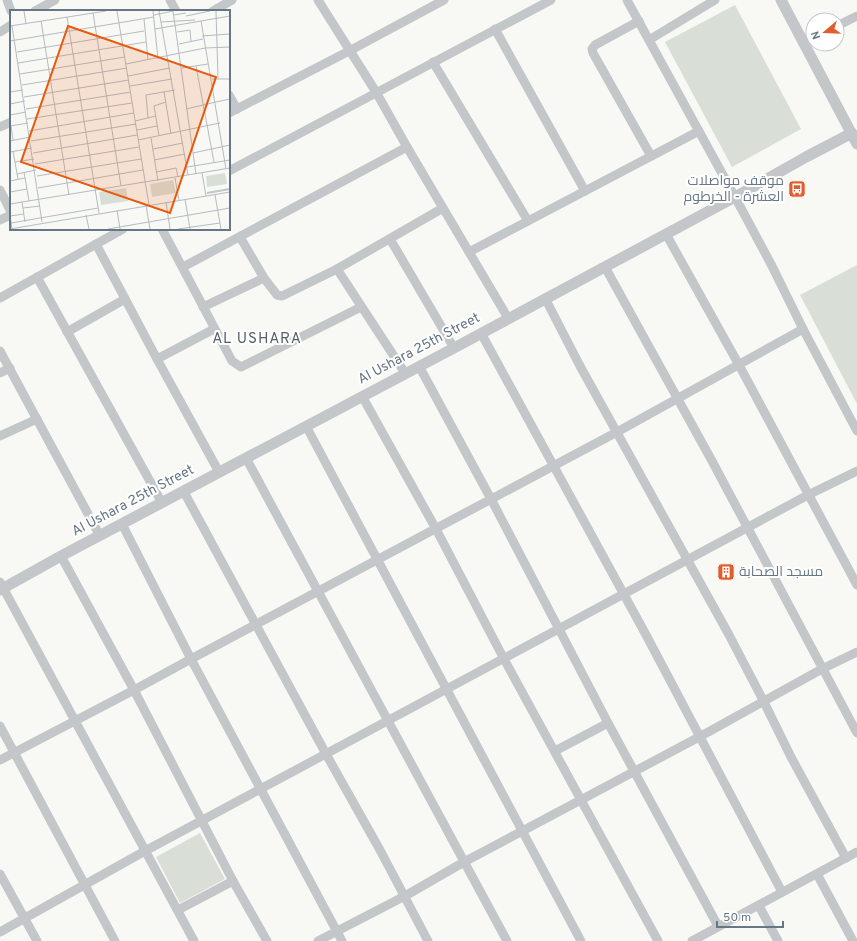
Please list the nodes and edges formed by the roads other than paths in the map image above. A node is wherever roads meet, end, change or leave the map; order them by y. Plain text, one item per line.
1 (7, 0) edge
2 (55, 0) edge
3 (170, 0) edge
4 (232, 0) edge
5 (318, 0) edge
6 (444, 0) edge
7 (551, 0) edge
8 (627, 0) edge
9 (715, 0) edge
10 (781, 0) edge
11 (11, 10) edge
12 (37, 10) edge
13 (175, 10) edge
14 (215, 10) edge
15 (857, 16) edge
16 (639, 21) junction
17 (845, 22) edge
18 (10, 26) edge
19 (495, 29) junction
20 (0, 32) edge
21 (805, 37) edge
22 (649, 40) junction
23 (351, 50) junction
24 (813, 52) edge
25 (433, 62) junction
26 (376, 92) junction
27 (230, 100) edge
28 (233, 111) edge
29 (10, 122) edge
30 (0, 127) edge
31 (699, 131) junction
32 (852, 133) junction
33 (857, 144) edge
34 (407, 147) junction
35 (651, 156) junction
36 (230, 170) edge
37 (0, 190) edge
38 (585, 191) junction
39 (735, 197) junction
40 (443, 208) junction
41 (10, 210) edge
42 (10, 215) edge
43 (0, 220) edge
44 (528, 221) junction
45 (121, 230) edge
46 (163, 230) edge
47 (666, 234) junction
48 (240, 237) junction
49 (390, 239) junction
50 (96, 244) junction
51 (469, 252) junction
52 (183, 267) junction
53 (605, 267) junction
54 (337, 269) junction
55 (37, 277) junction
56 (264, 278) junction
57 (0, 298) edge
58 (545, 298) junction
59 (125, 299) junction
60 (203, 307) junction
61 (361, 307) junction
62 (508, 318) junction
63 (214, 329) junction
64 (803, 329) junction
65 (68, 332) junction
66 (481, 333) junction
67 (454, 348) junction
68 (0, 351) edge
69 (156, 359) junction
70 (739, 365) junction
71 (419, 366) junction
72 (10, 368) junction
73 (0, 373) edge
74 (406, 373) junction
75 (362, 396) junction
76 (678, 398) junction
77 (36, 419) junction
78 (306, 426) junction
79 (857, 431) edge
80 (617, 432) junction
81 (0, 436) edge
82 (246, 458) junction
83 (553, 466) junction
84 (857, 471) edge
85 (219, 472) junction
86 (184, 492) junction
87 (808, 495) junction
88 (491, 499) junction
89 (162, 504) junction
90 (122, 524) junction
91 (747, 528) junction
92 (436, 529) junction
93 (100, 536) junction
94 (61, 556) junction
95 (378, 560) junction
96 (688, 561) junction
97 (857, 585) edge
98 (1, 587) edge
99 (319, 591) junction
100 (624, 594) junction
101 (257, 624) junction
102 (560, 629) junction
103 (857, 652) edge
104 (190, 659) junction
105 (504, 659) junction
106 (822, 669) junction
107 (446, 689) junction
108 (134, 690) junction
109 (764, 702) junction
110 (74, 721) junction
111 (387, 721) junction
112 (608, 723) junction
113 (0, 726) edge
114 (857, 733) edge
115 (701, 736) junction
116 (555, 751) junction
117 (14, 752) junction
118 (326, 754) junction
119 (0, 760) edge
120 (634, 771) junction
121 (261, 790) junction
122 (581, 799) junction
123 (202, 820) junction
124 (523, 830) junction
125 (145, 851) junction
126 (857, 852) edge
127 (846, 858) junction
128 (464, 862) junction
129 (0, 874) edge
130 (818, 874) junction
131 (233, 881) junction
132 (86, 884) junction
133 (782, 892) junction
134 (405, 896) junction
135 (759, 906) junction
136 (178, 910) junction
137 (24, 918) junction
138 (718, 926) junction
139 (337, 931) junction
140 (0, 932) edge
141 (697, 940) edge
142 (36, 941) edge
143 (116, 941) edge
144 (194, 941) edge
145 (267, 941) edge
146 (318, 941) edge
147 (342, 941) edge
148 (428, 941) edge
149 (507, 941) edge
150 (581, 941) edge
151 (658, 941) edge
152 (778, 941) edge
153 (853, 941) edge

1 - 11 street
2 - 12 street
3 - 13 street
4 - 14 street
5 - 23 street
6 - 23 street
7 - 19 street
8 - 16 street
9 - 22 street
10 - 21 street
15 - 17 street
16 - 22 street
16 - 35 street
18 - 20 street
19 - 25 street
19 - 38 street
22 - 31 street
23 - 26 street
23 - 28 street
24 - 32 street
25 - 26 street
25 - 44 street
26 - 34 street
26 - 36 street
27 - 28 street
29 - 30 street
31 - 35 street
31 - 39 street
32 - 33 street
32 - 39 street, Al Ushara 25th Street
34 - 40 street
34 - 48 street
35 - 38 street
37 - 41 street
38 - 44 street
39 - 47 street, Al Ushara 25th Street
39 - 64 street
40 - 49 street
40 - 51 street
42 - 43 street
44 - 51 street
45 - 50 street
46 - 52 street
47 - 53 street, Al Ushara 25th Street
47 - 70 street
48 - 52 street
48 - 56 street
49 - 54 street
49 - 67 street
50 - 55 street
50 - 59 street
51 - 62 street
52 - 60 street
53 - 58 street, Al Ushara 25th Street
53 - 76 street
54 - 56 street
54 - 61 street
55 - 57 street
55 - 65 street
56 - 60 street
58 - 62 street, Al Ushara 25th Street
58 - 80 street
59 - 65 street
59 - 69 street
60 - 63 street
61 - 63 street
61 - 74 street
62 - 66 street, Al Ushara 25th Street
63 - 69 street
64 - 70 street
64 - 79 street
65 - 89 street
66 - 67 street, Al Ushara 25th Street
66 - 83 street
67 - 71 street, Al Ushara 25th Street
68 - 72 street
69 - 85 street
70 - 76 street
70 - 87 street
71 - 74 street, Al Ushara 25th Street
71 - 88 street
72 - 73 street
72 - 77 street
74 - 75 street, Al Ushara 25th Street
75 - 78 street, Al Ushara 25th Street
75 - 92 street
76 - 80 street
76 - 91 street
77 - 81 street
77 - 93 street
78 - 82 street, Al Ushara 25th Street
78 - 95 street
80 - 83 street
80 - 96 street
82 - 85 street, Al Ushara 25th Street
82 - 99 street
83 - 88 street
83 - 100 street
84 - 87 street
85 - 86 street, Al Ushara 25th Street
86 - 89 street, Al Ushara 25th Street
86 - 101 street
87 - 91 street
87 - 97 street
88 - 92 street
88 - 102 street
89 - 90 street, Al Ushara 25th Street
90 - 93 street, Al Ushara 25th Street
90 - 104 street
91 - 96 street
91 - 106 street
92 - 95 street
92 - 105 street
93 - 94 street, Al Ushara 25th Street
94 - 98 street, Al Ushara 25th Street
94 - 108 street
95 - 99 street
95 - 107 street
96 - 100 street
96 - 109 street
98 - 110 street
99 - 101 street
99 - 111 street
100 - 102 street
100 - 115 street
101 - 104 street
101 - 118 street
102 - 105 street
102 - 112 street
103 - 106 street
104 - 108 street
104 - 121 street
105 - 107 street
105 - 116 street
106 - 109 street
106 - 114 street
107 - 111 street
107 - 124 street
108 - 110 street
108 - 123 street
109 - 115 street
109 - 127 street
110 - 117 street
110 - 125 street
111 - 118 street
111 - 128 street
112 - 116 street
112 - 120 street
113 - 117 street
115 - 120 street
115 - 133 street
116 - 122 street
117 - 119 street
117 - 132 street
118 - 121 street
118 - 134 street
120 - 122 street
120 - 138 street
121 - 123 street
121 - 139 street
122 - 124 street
122 - 151 street
123 - 125 street
123 - 131 street
124 - 128 street
124 - 150 street
125 - 132 street
125 - 136 street
126 - 127 street
127 - 130 street
128 - 134 street
128 - 149 street
129 - 137 street
130 - 133 street
130 - 153 street
131 - 136 street
131 - 145 street
132 - 137 street
132 - 143 street
133 - 135 street
134 - 139 street
134 - 148 street
135 - 138 street
135 - 152 street
136 - 144 street
137 - 140 street
137 - 142 street
138 - 141 street
139 - 146 street
139 - 147 street

